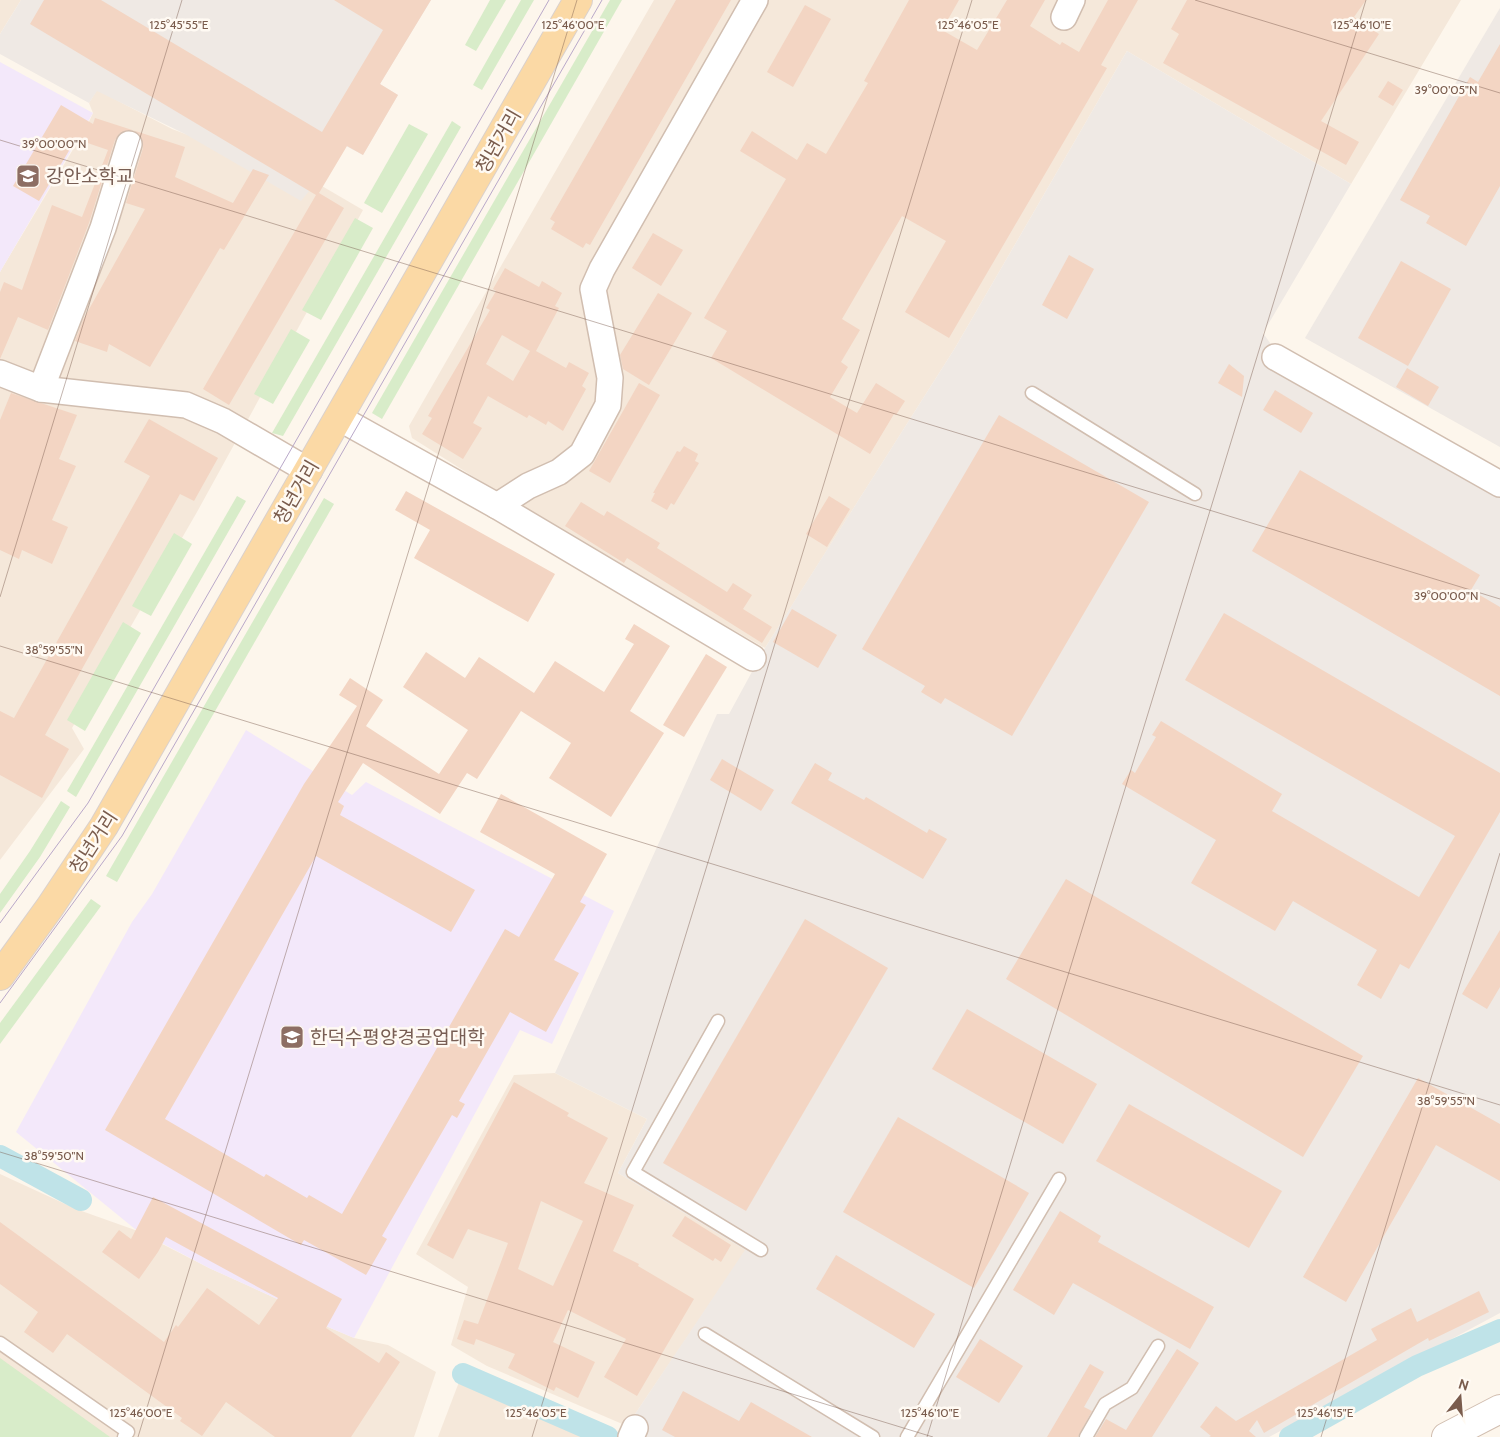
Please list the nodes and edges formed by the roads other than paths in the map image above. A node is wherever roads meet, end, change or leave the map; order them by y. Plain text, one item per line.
1 (578, 0) edge
2 (755, 0) edge
3 (129, 144) dead end
4 (1275, 357) dead end
5 (0, 372) edge
6 (42, 389) junction
7 (1032, 393) dead end
8 (339, 418) junction
9 (309, 471) junction
10 (1500, 484) edge
11 (1195, 494) dead end
12 (497, 506) junction
13 (753, 658) dead end
14 (0, 976) edge
15 (718, 1021) dead end
16 (1059, 1179) dead end
17 (761, 1250) dead end
18 (705, 1334) dead end
19 (0, 1343) edge
20 (1158, 1346) dead end
21 (1500, 1409) edge
22 (124, 1437) edge
23 (872, 1437) edge
24 (907, 1437) edge
25 (1086, 1437) edge
26 (1446, 1437) edge

1 - 8 main road, 청년거리
2 - 12 street
3 - 6 street
4 - 10 street
5 - 6 street
6 - 9 street
7 - 11 lane
8 - 9 main road, 청년거리
8 - 12 street
9 - 14 main road, 청년거리
12 - 13 street
15 - 17 lane
16 - 24 lane
18 - 23 lane
19 - 22 lane
20 - 25 lane
21 - 26 street

